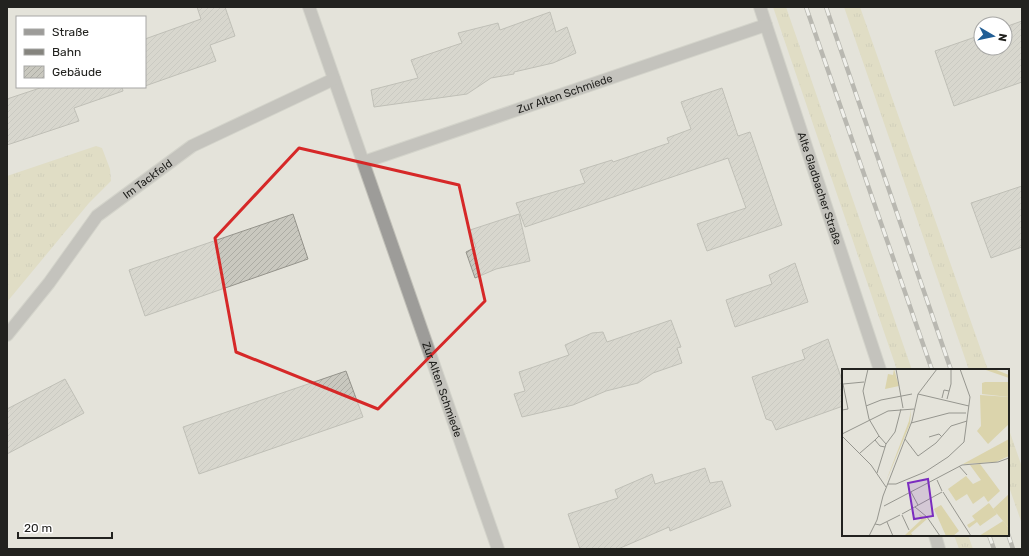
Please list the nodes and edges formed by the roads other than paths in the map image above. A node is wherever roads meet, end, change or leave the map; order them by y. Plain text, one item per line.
1 (309, 7) edge
2 (760, 7) edge
3 (766, 25) junction
4 (334, 79) junction
5 (364, 162) junction
6 (7, 335) edge
7 (880, 369) edge
8 (935, 536) edge
9 (498, 549) edge
10 (939, 549) edge

1 - 4 street, Zur Alten Schmiede
2 - 3 street, Alte Gladbacher Straße
3 - 5 street, Zur Alten Schmiede
3 - 7 street, Alte Gladbacher Straße
4 - 5 street, Zur Alten Schmiede
4 - 6 street, Im Tackfeld
5 - 9 street, Zur Alten Schmiede
8 - 10 street

